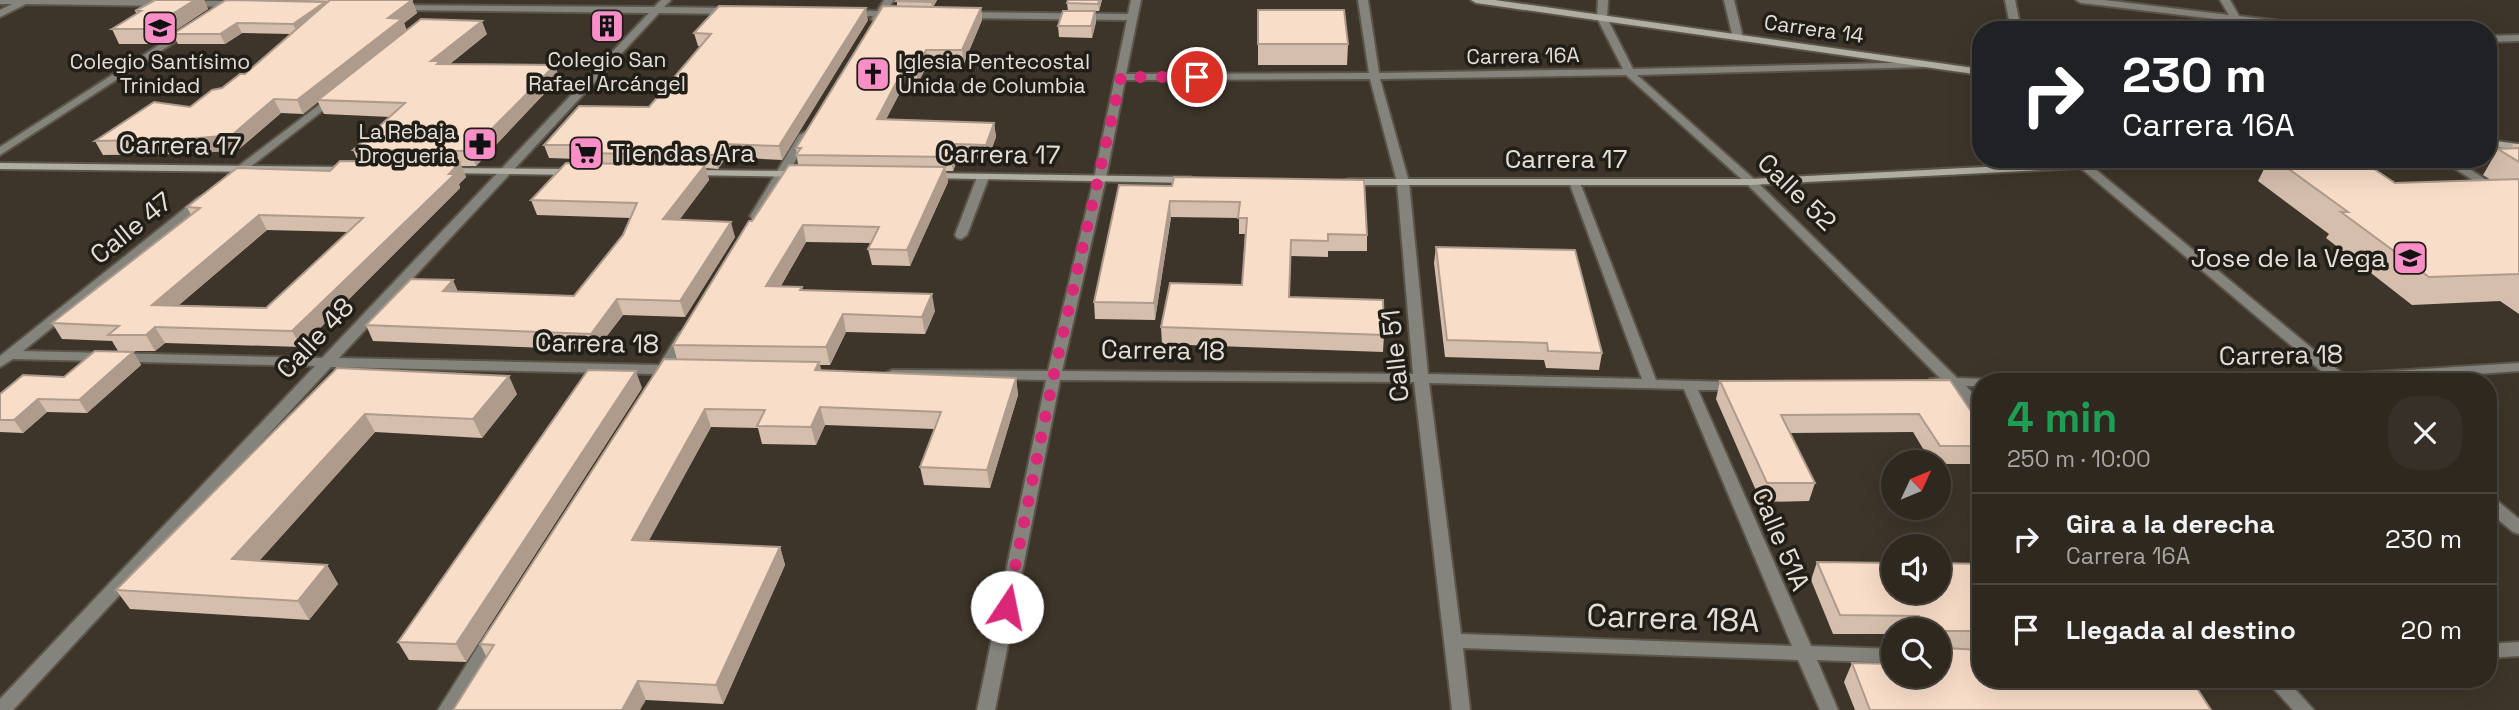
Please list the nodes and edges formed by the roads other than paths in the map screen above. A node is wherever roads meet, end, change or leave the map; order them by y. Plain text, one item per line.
1 (666, 0) edge
2 (889, 0) edge
3 (1136, 0) edge
4 (1363, 0) edge
5 (1476, 0) edge
6 (1603, 0) edge
7 (1729, 0) edge
8 (2010, 0) edge
9 (2081, 0) edge
10 (2225, 0) edge
11 (0, 1) edge
12 (26, 1) edge
13 (232, 2) edge
14 (453, 4) edge
15 (256, 5) edge
16 (379, 6) edge
17 (656, 10) junction
18 (740, 11) edge
19 (837, 13) edge
20 (879, 13) junction
21 (0, 14) edge
22 (906, 14) edge
23 (946, 15) edge
24 (437, 16) dead end
25 (1132, 17) junction
26 (1602, 18) junction
27 (2237, 19) junction
28 (2014, 21) edge
29 (2254, 21) edge
30 (872, 25) edge
31 (1738, 38) junction
32 (2519, 38) edge
33 (2497, 39) edge
34 (1926, 64) junction
35 (1972, 71) edge
36 (1630, 74) junction
37 (1121, 77) junction
38 (1375, 78) junction
39 (339, 92) edge
40 (810, 127) edge
41 (2497, 144) edge
42 (2519, 148) edge
43 (2497, 149) edge
44 (0, 152) edge
45 (0, 166) edge
46 (1980, 168) edge
47 (2085, 168) edge
48 (2460, 168) edge
49 (241, 169) junction
50 (361, 170) edge
51 (428, 171) edge
52 (508, 171) junction
53 (590, 172) edge
54 (672, 173) edge
55 (782, 174) junction
56 (809, 174) edge
57 (916, 176) edge
58 (983, 177) junction
59 (1100, 178) junction
60 (1210, 180) edge
61 (1334, 181) edge
62 (1403, 182) junction
63 (1575, 182) junction
64 (1751, 182) junction
65 (2519, 206) edge
66 (747, 231) edge
67 (961, 234) dead end
68 (692, 323) edge
69 (5, 359) edge
70 (326, 362) junction
71 (2519, 368) edge
72 (664, 369) junction
73 (690, 370) edge
74 (2334, 373) edge
75 (2445, 373) edge
76 (874, 374) edge
77 (1054, 374) junction
78 (1421, 378) junction
79 (1951, 382) junction
80 (1972, 382) edge
81 (1924, 383) edge
82 (1651, 384) junction
83 (1745, 386) edge
84 (1690, 387) junction
85 (649, 393) edge
86 (1972, 402) edge
87 (2497, 510) edge
88 (2519, 528) edge
89 (499, 628) edge
90 (1451, 641) junction
91 (2519, 649) edge
92 (2497, 650) edge
93 (1802, 652) junction
94 (1881, 655) edge
95 (2283, 688) edge
96 (1, 710) edge
97 (447, 710) edge
98 (986, 710) edge
99 (1461, 710) edge
100 (1829, 710) edge
101 (2305, 710) edge

1 - 17 street, Calle 48
2 - 20 street
3 - 25 street
4 - 38 street, Calle 51
5 - 26 main road, Carrera 14
6 - 26 street, Calle 52
7 - 31 street
8 - 28 street
9 - 27 street
10 - 27 street
11 - 12 street
12 - 13 street
12 - 21 street
13 - 15 street
13 - 44 street
14 - 16 street
14 - 17 street
14 - 24 street
17 - 18 street
17 - 52 street, Calle 48
19 - 20 street
20 - 22 street
20 - 30 street
23 - 25 street
25 - 37 street
26 - 31 main road, Carrera 14
26 - 36 street, Calle 52
27 - 29 street
31 - 34 main road, Carrera 14
32 - 33 street
34 - 35 main road, Carrera 14
34 - 36 street, Carrera 16A
36 - 38 street, Carrera 16A
36 - 64 street, Calle 52
37 - 38 street, Carrera 16A
37 - 59 street
38 - 62 street, Calle 51
39 - 49 street, Calle 47
40 - 55 street
41 - 42 main road
42 - 43 main road
45 - 49 main road, Carrera 17
46 - 64 main road, Carrera 17
47 - 74 street
48 - 65 street
49 - 50 main road, Carrera 17
49 - 69 street, Calle 47
51 - 52 main road
52 - 53 main road
52 - 70 street, Calle 48
54 - 55 main road
55 - 56 main road
55 - 66 street
57 - 58 main road, Carrera 17
58 - 59 main road, Carrera 17
58 - 67 street
59 - 60 main road, Carrera 17
59 - 77 street
61 - 62 main road, Carrera 17
62 - 63 main road, Carrera 17
62 - 78 street, Calle 51
63 - 64 main road, Carrera 17
63 - 82 street
64 - 79 street, Calle 52
68 - 72 street
69 - 70 street, Carrera 18
70 - 72 street, Carrera 18
70 - 96 street, Calle 48
71 - 75 street, Carrera 18
72 - 73 street, Carrera 18
72 - 85 street
76 - 77 street, Carrera 18
77 - 78 street, Carrera 18
77 - 98 street
78 - 82 street, Carrera 18
78 - 90 street, Calle 51
79 - 80 street
79 - 81 street
79 - 86 street, Calle 52
82 - 84 street, Carrera 18
83 - 84 street, Carrera 18
84 - 93 street, Calle 51A
87 - 88 street
89 - 97 street
90 - 93 street, Carrera 18A
90 - 99 street, Calle 51
91 - 92 street
93 - 94 street, Carrera 18A
93 - 100 street, Calle 51A
95 - 101 street

